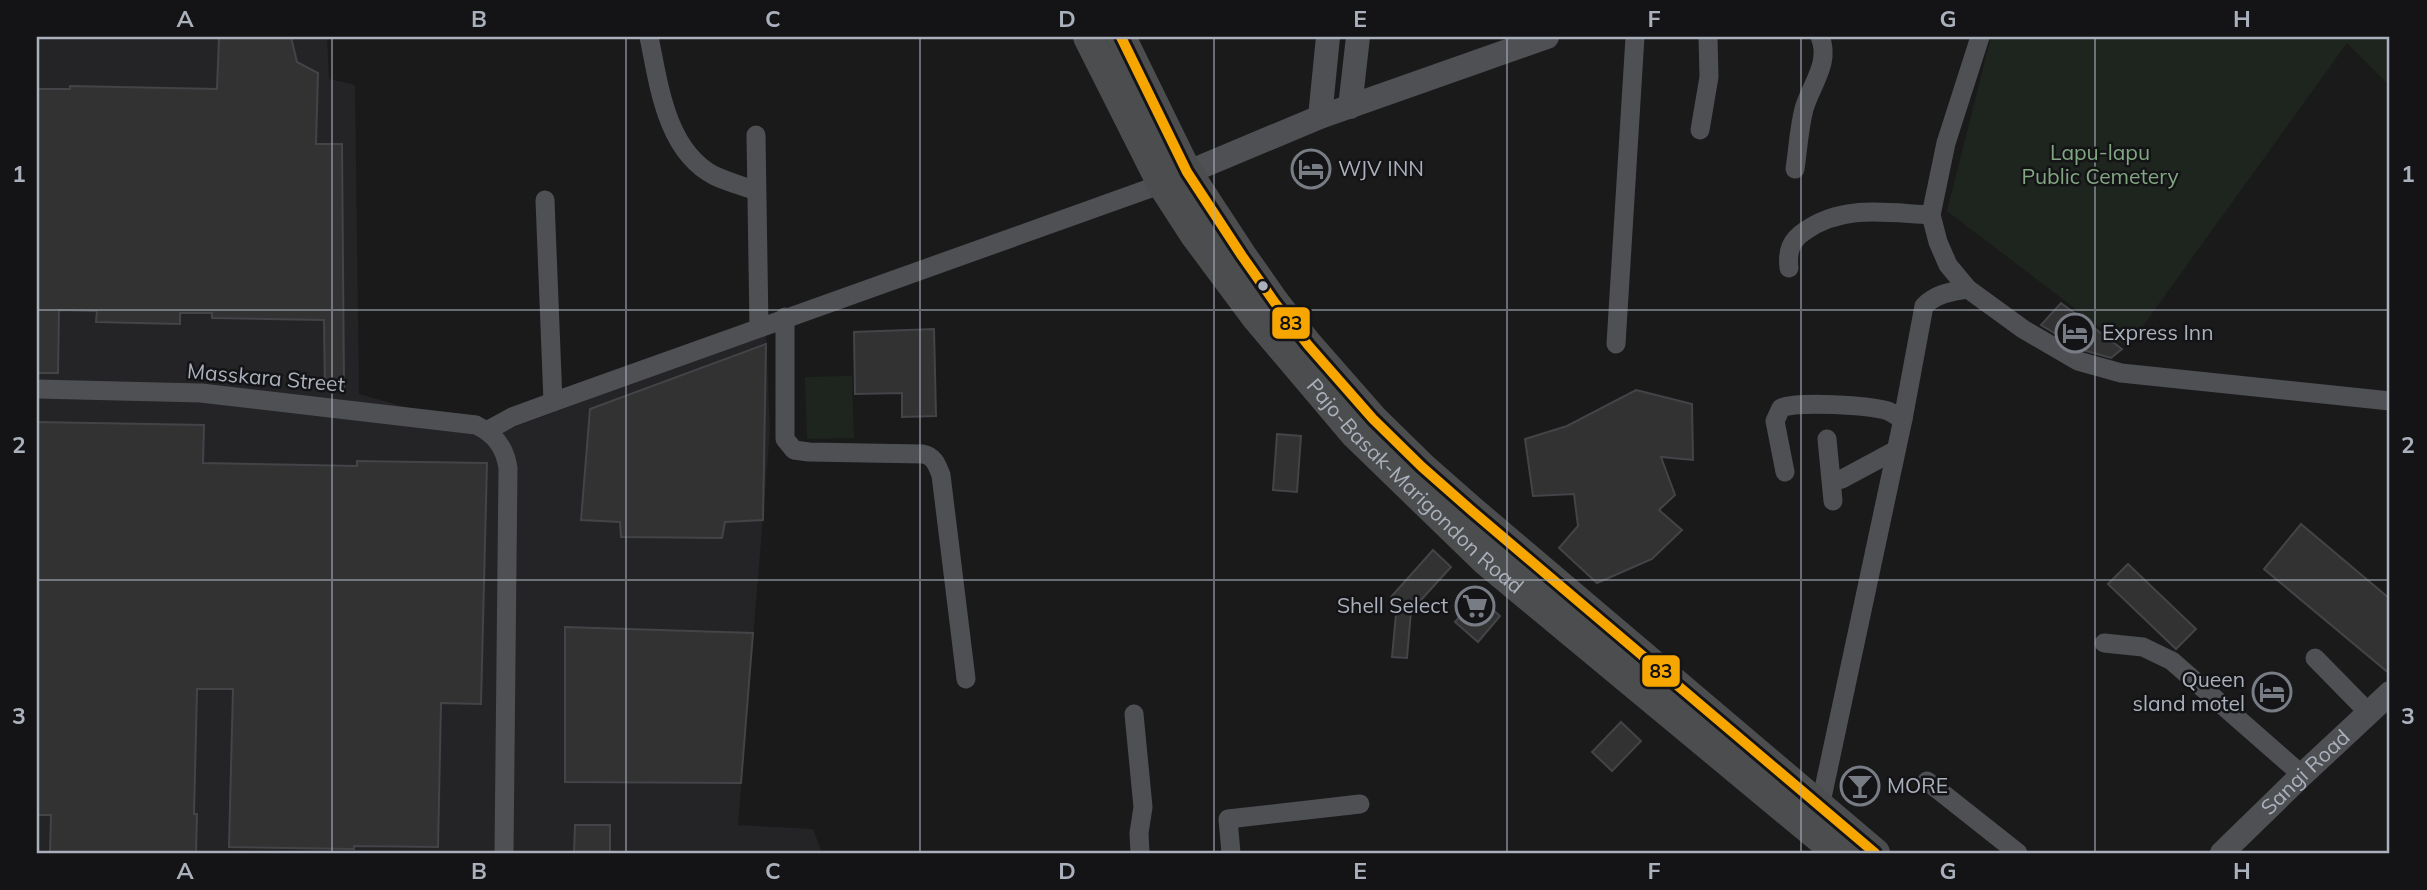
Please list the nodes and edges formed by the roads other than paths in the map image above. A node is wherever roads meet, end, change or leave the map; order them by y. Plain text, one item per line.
1 (649, 37) edge
2 (1088, 37) edge
3 (1121, 37) edge
4 (1328, 37) edge
5 (1358, 37) edge
6 (1546, 37) edge
7 (1635, 37) edge
8 (1708, 37) edge
9 (1820, 37) edge
10 (1980, 37) edge
11 (1350, 107) junction
12 (1321, 117) junction
13 (1700, 130) dead end
14 (756, 135) dead end
15 (1795, 169) dead end
16 (1174, 178) junction
17 (756, 191) junction
18 (545, 200) dead end
19 (1931, 215) junction
20 (1789, 268) dead end
21 (1968, 289) junction
22 (785, 317) junction
23 (759, 327) junction
24 (1616, 344) dead end
25 (37, 389) edge
26 (2390, 401) edge
27 (553, 402) junction
28 (1903, 419) junction
29 (488, 430) junction
30 (1827, 439) dead end
31 (1896, 450) junction
32 (1785, 472) dead end
33 (2104, 643) dead end
34 (2315, 658) dead end
35 (966, 679) dead end
36 (2390, 693) edge
37 (2369, 713) junction
38 (1134, 714) dead end
39 (2302, 775) junction
40 (1927, 781) dead end
41 (1360, 804) dead end
42 (1820, 807) junction
43 (504, 853) edge
44 (1140, 853) edge
45 (1231, 853) edge
46 (1838, 853) edge
47 (1875, 853) edge
48 (2018, 853) edge
49 (2222, 853) edge

1 - 17 street
2 - 16 main road, Pajo-Basak-Marigondon Road
3 - 16 main road, Pajo-Basak-Marigondon Road
4 - 12 street
5 - 11 street
6 - 11 street
7 - 24 street
8 - 13 street
9 - 15 street
10 - 19 street
11 - 12 street
12 - 16 street
14 - 17 street
16 - 22 street
16 - 42 main road, Pajo-Basak-Marigondon Road
16 - 46 main road, Pajo-Basak-Marigondon Road
17 - 23 street
18 - 27 street
19 - 20 street
19 - 21 street
21 - 26 street
21 - 28 street
22 - 23 street
22 - 35 street
23 - 27 street
25 - 29 street, Masskara Street
27 - 29 street
28 - 31 street
28 - 32 street
29 - 43 street
30 - 31 street
31 - 42 street
33 - 39 street
34 - 37 street
36 - 37 street, Sangi Road
37 - 39 street, Sangi Road
38 - 44 street
39 - 49 street, Sangi Road
40 - 48 street
41 - 45 street
42 - 47 main road, Pajo-Basak-Marigondon Road

